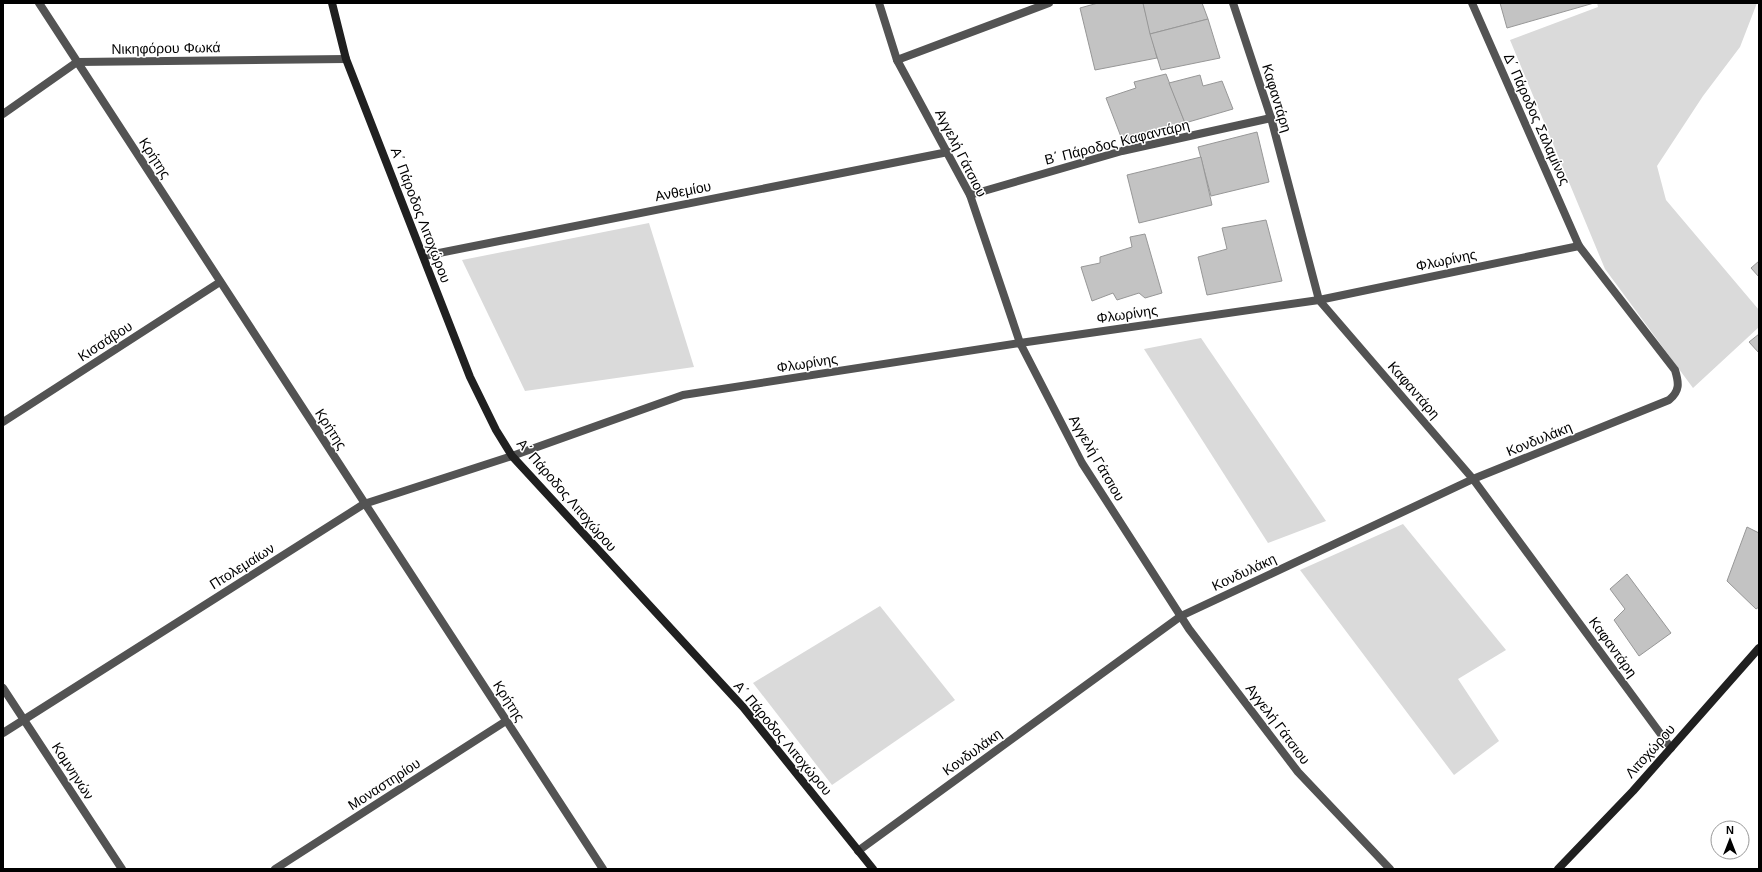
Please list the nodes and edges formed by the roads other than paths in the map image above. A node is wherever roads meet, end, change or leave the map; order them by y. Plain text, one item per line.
1 (39, 3) edge
2 (332, 3) edge
3 (879, 3) edge
4 (1049, 3) edge
5 (1233, 3) edge
6 (1472, 3) edge
7 (346, 59) junction
8 (898, 60) junction
9 (77, 62) junction
10 (3, 114) edge
11 (1271, 118) junction
12 (948, 152) junction
13 (970, 195) junction
14 (1579, 246) junction
15 (424, 256) junction
16 (220, 282) junction
17 (1319, 300) junction
18 (1020, 343) junction
19 (3, 422) edge
20 (512, 456) junction
21 (1473, 479) junction
22 (364, 504) junction
23 (1181, 616) junction
24 (1759, 648) edge
25 (3, 688) edge
26 (24, 720) junction
27 (506, 721) junction
28 (3, 733) edge
29 (1671, 748) junction
30 (858, 851) junction
31 (122, 869) edge
32 (275, 869) edge
33 (603, 869) edge
34 (873, 869) edge
35 (1390, 869) edge
36 (1558, 869) edge

1 - 9 street, Κρήτης
2 - 7 street, Α΄ Πάροδος Λιτοχώρου
3 - 8 street, Αγγελή Γάτσιου
4 - 8 street
5 - 11 street, Καφαντάρη
6 - 14 street, Δ΄ Πάροδος Σαλαμίνος
7 - 9 street, Νικηφόρου Φωκά
7 - 15 street, Α΄ Πάροδος Λιτοχώρου
8 - 12 street, Αγγελή Γάτσιου
9 - 10 street
9 - 16 street, Κρήτης
11 - 13 street, Β΄ Πάροδος Καφαντάρη
11 - 17 street, Καφαντάρη
12 - 13 street, Αγγελή Γάτσιου
12 - 15 street, Ανθεμίου
13 - 18 street, Αγγελή Γάτσιου
14 - 17 street, Φλωρίνης
14 - 21 street, Κονδυλάκη
15 - 20 street, Α΄ Πάροδος Λιτοχώρου
16 - 19 street, Κισσάβου
16 - 22 street, Κρήτης
17 - 18 street, Φλωρίνης
17 - 21 street, Καφαντάρη
18 - 20 street, Φλωρίνης
18 - 23 street, Αγγελή Γάτσιου
20 - 22 street, Πτολεμαίων
20 - 30 street, Α΄ Πάροδος Λιτοχώρου
21 - 23 street, Κονδυλάκη
21 - 29 street, Καφαντάρη
22 - 26 street, Πτολεμαίων
22 - 27 street, Κρήτης
23 - 30 street, Κονδυλάκη
23 - 35 street, Αγγελή Γάτσιου
24 - 29 street, Λιτοχώρου
25 - 26 street, Κομνηνών
26 - 28 street, Πτολεμαίων
26 - 31 street, Κομνηνών
27 - 32 street, Μοναστηρίου
27 - 33 street, Κρήτης
29 - 36 street, Λιτοχώρου
30 - 34 street, Α΄ Πάροδος Λιτοχώρου

